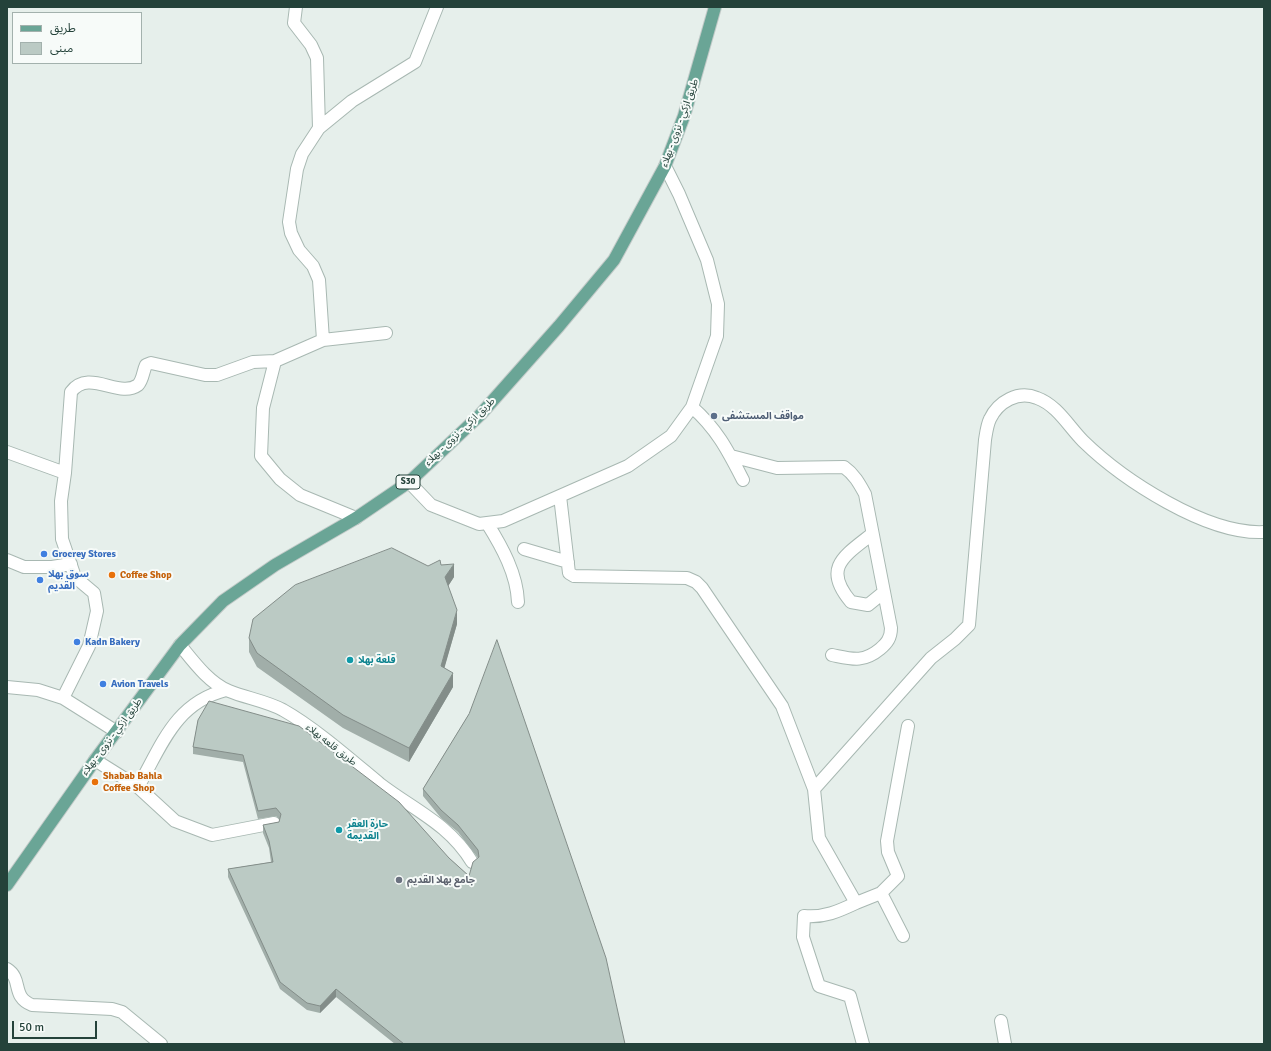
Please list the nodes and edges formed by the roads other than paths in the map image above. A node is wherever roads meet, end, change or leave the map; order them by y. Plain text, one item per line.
1 (296, 7) edge
2 (437, 7) edge
3 (715, 7) edge
4 (319, 128) junction
5 (665, 166) junction
6 (386, 333) dead end
7 (323, 340) junction
8 (276, 360) junction
9 (692, 406) junction
10 (7, 452) edge
11 (731, 456) junction
12 (65, 473) junction
13 (743, 480) dead end
14 (408, 482) junction
15 (560, 496) junction
16 (356, 518) junction
17 (487, 523) junction
18 (1264, 532) edge
19 (872, 534) junction
20 (524, 549) dead end
21 (7, 560) edge
22 (568, 562) junction
23 (71, 564) junction
24 (884, 592) junction
25 (518, 602) dead end
26 (180, 645) junction
27 (832, 655) dead end
28 (7, 687) edge
29 (226, 690) junction
30 (63, 698) junction
31 (908, 726) dead end
32 (117, 732) junction
33 (95, 760) junction
34 (138, 787) junction
35 (814, 788) junction
36 (274, 823) edge
37 (472, 862) edge
38 (7, 885) edge
39 (881, 893) junction
40 (856, 903) junction
41 (903, 936) dead end
42 (7, 969) edge
43 (1002, 1020) dead end
44 (161, 1044) edge
45 (863, 1044) edge
46 (1005, 1044) edge

1 - 4 street
2 - 4 street
3 - 5 main road, طريق ازكي - نزوى - بهلاء / S30
4 - 7 street
5 - 9 street
5 - 14 main road, طريق ازكي - نزوى - بهلاء / S30
6 - 7 street
7 - 8 street
8 - 12 street
8 - 16 street
9 - 11 street
9 - 15 street
10 - 12 street
11 - 13 street
11 - 19 street
12 - 23 street
14 - 16 main road, طريق ازكي - نزوى - بهلاء / S30
14 - 17 street
15 - 17 street
15 - 22 street
16 - 26 main road, طريق ازكي - نزوى - بهلاء / S30
17 - 25 street
18 - 35 street
19 - 24 street
19 - 24 street
20 - 22 street
21 - 23 street
22 - 35 street
23 - 30 street
24 - 27 street
26 - 29 street, طريق قلعه بهلاء
26 - 32 main road, طريق ازكي - نزوى - بهلاء / S30
28 - 30 street
29 - 34 street
29 - 37 street, طريق قلعه بهلاء
30 - 32 street
31 - 39 street
32 - 33 main road, طريق ازكي - نزوى - بهلاء / S30
33 - 34 street
33 - 38 main road, طريق ازكي - نزوى - بهلاء / S30
34 - 36 street
35 - 40 street
39 - 40 street
39 - 41 street
40 - 45 street
42 - 44 street
43 - 46 street

